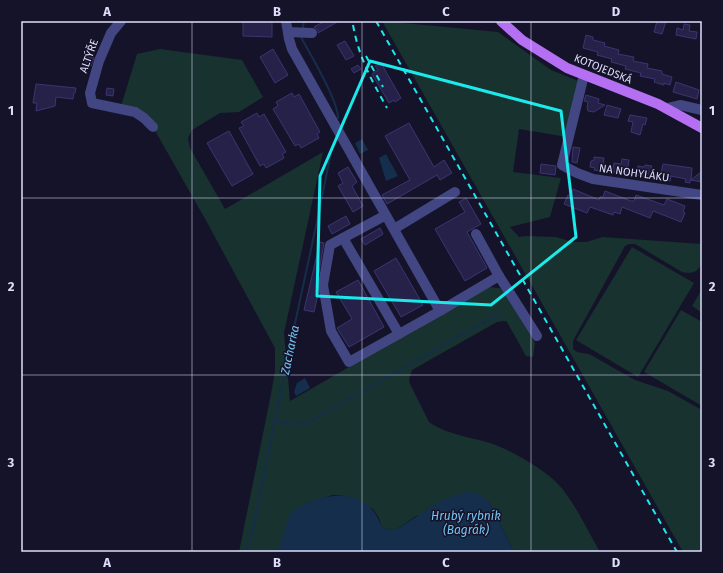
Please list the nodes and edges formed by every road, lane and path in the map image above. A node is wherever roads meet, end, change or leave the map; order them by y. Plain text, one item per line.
1 (121, 21) edge
2 (286, 21) edge
3 (501, 21) edge
4 (312, 33) dead end
5 (288, 35) junction
6 (584, 75) junction
7 (666, 108) junction
8 (702, 110) edge
9 (153, 127) dead end
10 (702, 128) edge
11 (455, 192) dead end
12 (702, 195) edge
13 (386, 215) junction
14 (394, 229) junction
15 (476, 234) dead end
16 (343, 238) junction
17 (499, 276) junction
18 (440, 311) junction
19 (399, 334) junction
20 (537, 336) dead end

1 - 9 street, ALTÝŘE
2 - 5 street
3 - 6 main road, KOTOJEDSKÁ
4 - 5 street
5 - 13 street
6 - 7 main road, KOTOJEDSKÁ
6 - 12 street, NA NOHYLÁKU
7 - 8 street
7 - 10 main road, KOTOJEDSKÁ
11 - 14 street
13 - 14 street
13 - 16 street
14 - 18 street
15 - 17 street
16 - 19 street
16 - 19 street
17 - 18 street
17 - 20 street
18 - 19 street

